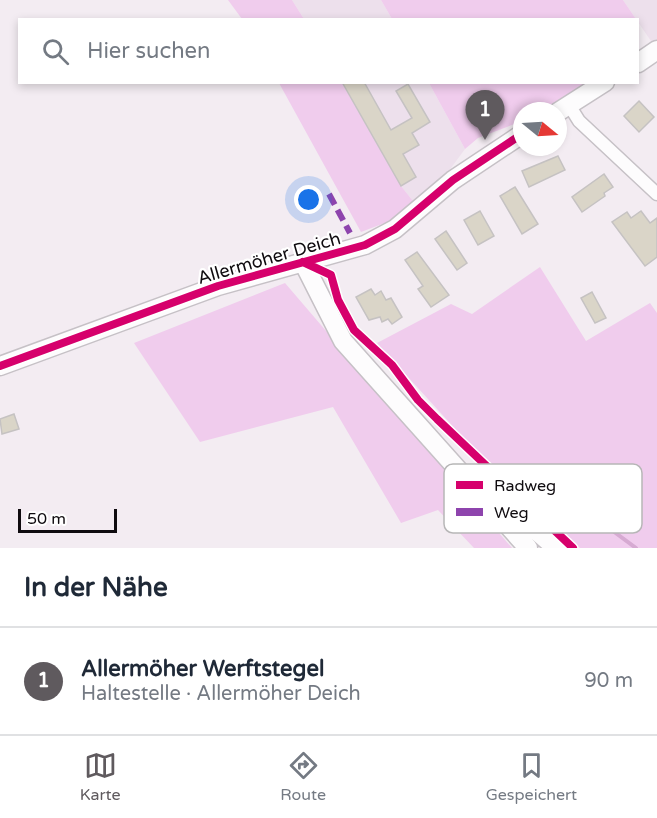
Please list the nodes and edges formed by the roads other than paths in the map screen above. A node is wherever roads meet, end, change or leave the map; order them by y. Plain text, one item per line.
1 (657, 50) edge
2 (639, 62) edge
3 (602, 84) edge
4 (567, 106) edge
5 (567, 111) edge
6 (513, 140) edge
7 (657, 194) edge
8 (303, 262) junction
9 (0, 366) edge
10 (442, 451) junction
11 (454, 464) edge
12 (457, 464) edge
13 (515, 533) edge
14 (538, 533) edge
15 (528, 548) edge
16 (556, 548) edge

1 - 2 street
3 - 4 street
5 - 7 street
6 - 8 street, Allermöher Deich
8 - 9 street, Allermöher Deich
8 - 10 street
10 - 11 street
10 - 12 street
13 - 15 street
14 - 16 street

